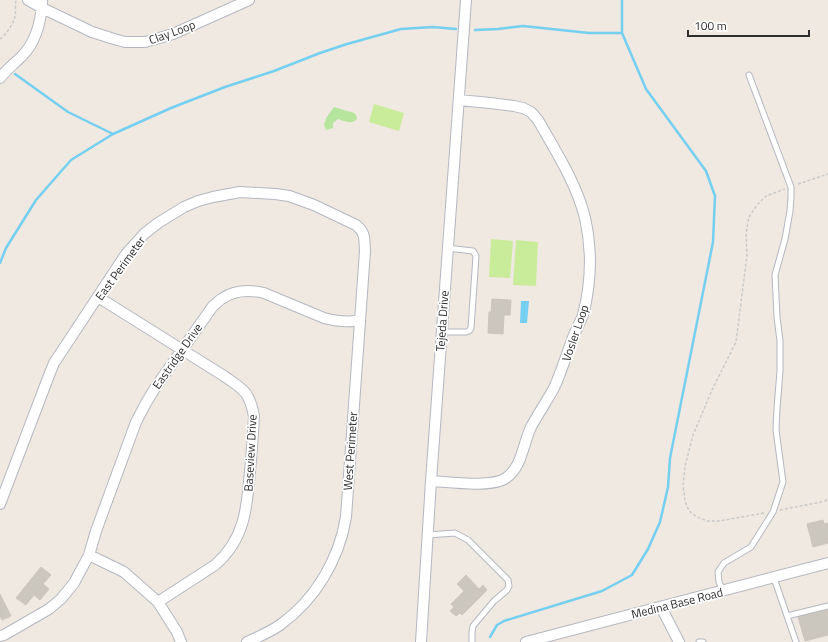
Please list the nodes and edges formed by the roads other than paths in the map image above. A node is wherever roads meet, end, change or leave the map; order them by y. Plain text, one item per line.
1 (28, 0) edge
2 (249, 0) edge
3 (466, 0) edge
4 (42, 4) edge
5 (750, 75) dead end
6 (0, 78) edge
7 (459, 100) junction
8 (353, 223) joint
9 (448, 248) junction
10 (98, 297) junction
11 (359, 320) junction
12 (442, 332) junction
13 (182, 350) junction
14 (431, 481) junction
15 (0, 504) edge
16 (428, 535) junction
17 (89, 555) junction
18 (828, 563) edge
19 (774, 578) junction
20 (723, 591) junction
21 (158, 602) junction
22 (828, 606) edge
23 (661, 607) junction
24 (787, 616) junction
25 (0, 636) edge
26 (181, 642) edge
27 (247, 642) edge
28 (421, 642) edge
29 (472, 642) edge
30 (526, 642) edge
31 (679, 642) edge
32 (699, 642) edge
33 (703, 642) edge
34 (796, 642) edge

1 - 4 street, Clay Loop
2 - 4 street, Clay Loop
3 - 7 street, Tejeda Drive
4 - 6 street
5 - 20 lane
7 - 9 street, Tejeda Drive
7 - 14 street, Vosler Loop
8 - 10 street, East Perimeter
8 - 11 street, West Perimeter
9 - 12 street, Tejeda Drive
9 - 12 lane
10 - 13 street, Baseview Drive
10 - 15 street, East Perimeter
11 - 13 street, Eastridge Drive
11 - 27 street, West Perimeter
12 - 14 street, Tejeda Drive
13 - 17 street, Eastridge Drive
13 - 21 street, Baseview Drive
14 - 16 street, Tejeda Drive
16 - 28 street, Tejeda Drive
16 - 29 lane
17 - 21 street
17 - 25 street
18 - 19 street, Medina Base Road
19 - 20 street, Medina Base Road
19 - 24 lane
20 - 23 street, Medina Base Road
21 - 26 street
22 - 24 lane
23 - 30 street, Medina Base Road
23 - 31 street
24 - 34 lane
32 - 33 lane

